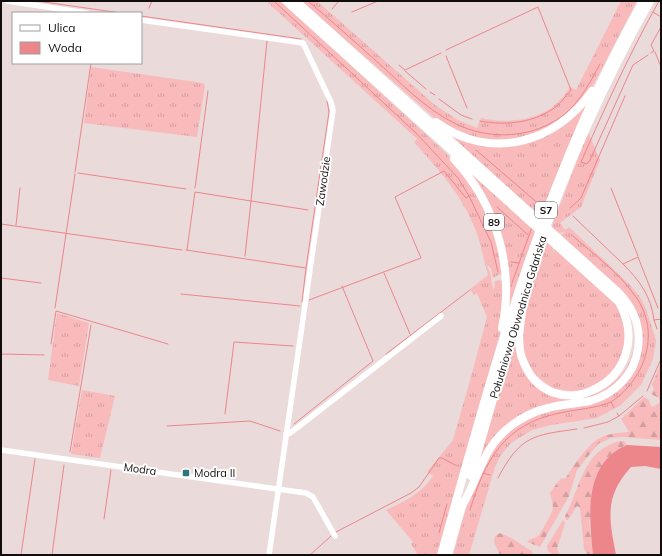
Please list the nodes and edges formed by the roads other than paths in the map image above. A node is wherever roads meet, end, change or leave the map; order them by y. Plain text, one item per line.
1 (7, 1) edge
2 (286, 1) edge
3 (296, 1) edge
4 (643, 1) edge
5 (650, 1) edge
6 (80, 12) edge
7 (142, 20) edge
8 (613, 56) junction
9 (412, 106) junction
10 (425, 126) junction
11 (531, 217) junction
12 (556, 240) junction
13 (524, 294) junction
14 (441, 316) dead end
15 (494, 369) junction
16 (286, 434) junction
17 (1, 450) edge
18 (278, 488) junction
19 (462, 506) junction
20 (334, 536) dead end
21 (268, 555) edge
22 (441, 555) edge
23 (448, 555) edge

1 - 6 street
2 - 10 highway, 89
3 - 9 highway, 89
4 - 8 highway, Południowa Obwodnica Gdańska / S7
5 - 13 highway, Południowa Obwodnica Gdańska / S7
7 - 16 street, Zawodzie
8 - 9 highway, 89
8 - 15 highway, Południowa Obwodnica Gdańska / S7
9 - 11 highway, 89
10 - 11 highway, 89
10 - 15 highway, 89
11 - 12 highway, 89
12 - 13 highway, 89
12 - 19 highway, 89
13 - 19 highway, Południowa Obwodnica Gdańska / S7
14 - 16 street
15 - 22 highway, Południowa Obwodnica Gdańska / S7
16 - 18 street, Zawodzie
17 - 18 street, Modra
18 - 20 street, Modra
18 - 21 street
19 - 23 highway, Południowa Obwodnica Gdańska / S7

